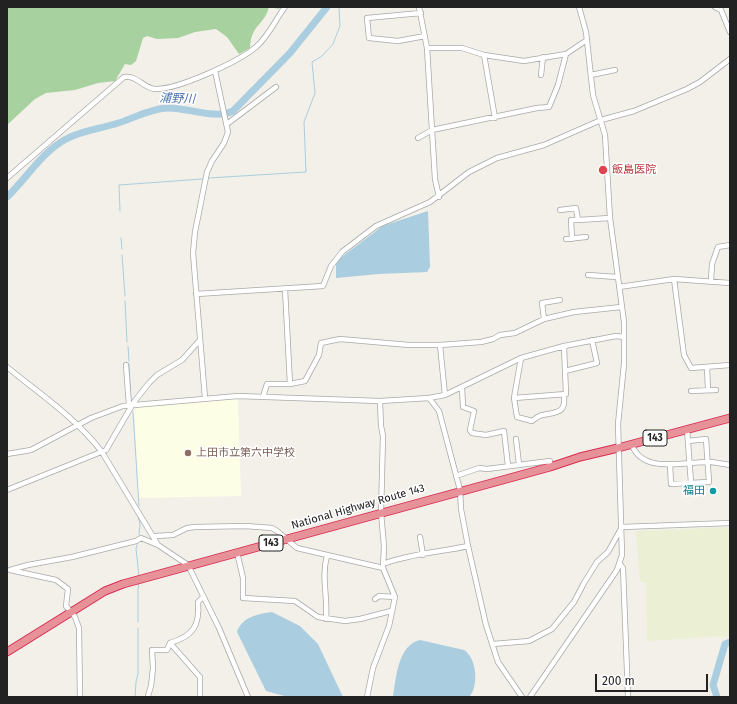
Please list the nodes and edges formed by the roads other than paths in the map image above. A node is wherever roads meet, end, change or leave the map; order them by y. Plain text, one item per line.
1 (285, 7) edge
2 (419, 7) edge
3 (579, 7) edge
4 (715, 7) edge
5 (421, 13) junction
6 (730, 32) edge
7 (425, 36) junction
8 (587, 40) junction
9 (427, 48) junction
10 (484, 54) junction
11 (566, 54) junction
12 (543, 57) junction
13 (730, 59) edge
14 (615, 70) dead end
15 (215, 71) junction
16 (542, 75) dead end
17 (591, 75) junction
18 (276, 87) dead end
19 (495, 118) junction
20 (600, 120) junction
21 (227, 122) junction
22 (432, 130) junction
23 (418, 138) dead end
24 (7, 178) edge
25 (438, 196) junction
26 (560, 210) dead end
27 (610, 218) junction
28 (578, 220) junction
29 (586, 237) dead end
30 (572, 239) junction
31 (566, 240) dead end
32 (730, 246) edge
33 (588, 275) dead end
34 (617, 276) junction
35 (674, 279) junction
36 (711, 281) junction
37 (730, 283) edge
38 (619, 287) junction
39 (285, 289) junction
40 (196, 294) junction
41 (560, 300) dead end
42 (621, 307) junction
43 (544, 319) junction
44 (624, 337) junction
45 (200, 340) junction
46 (592, 340) junction
47 (440, 345) junction
48 (564, 346) junction
49 (521, 358) junction
50 (126, 365) dead end
51 (730, 365) edge
52 (7, 367) edge
53 (706, 367) junction
54 (565, 371) junction
55 (290, 384) junction
56 (462, 386) junction
57 (708, 390) junction
58 (716, 390) dead end
59 (692, 391) dead end
60 (445, 394) junction
61 (564, 395) junction
62 (263, 397) junction
63 (205, 398) junction
64 (429, 398) junction
65 (514, 398) junction
66 (380, 401) junction
67 (131, 405) junction
68 (730, 418) edge
69 (79, 426) junction
70 (687, 429) junction
71 (516, 439) dead end
72 (688, 441) junction
73 (632, 445) junction
74 (618, 448) junction
75 (102, 452) junction
76 (7, 454) edge
77 (708, 462) junction
78 (689, 463) junction
79 (519, 464) junction
80 (670, 464) junction
81 (730, 465) edge
82 (508, 466) junction
83 (550, 467) junction
84 (456, 476) junction
85 (691, 483) junction
86 (7, 490) edge
87 (460, 490) junction
88 (381, 513) junction
89 (730, 523) edge
90 (622, 527) junction
91 (154, 536) junction
92 (420, 536) dead end
93 (285, 539) junction
94 (158, 545) junction
95 (468, 546) junction
96 (237, 552) junction
97 (423, 555) junction
98 (327, 556) junction
99 (620, 564) junction
100 (188, 565) junction
101 (383, 566) junction
102 (8, 570) edge
103 (203, 597) junction
104 (395, 597) junction
105 (375, 599) dead end
106 (391, 611) junction
107 (71, 612) junction
108 (326, 619) junction
109 (170, 643) junction
110 (493, 644) junction
111 (7, 652) edge
112 (148, 696) dead end
113 (80, 697) edge
114 (200, 697) edge
115 (248, 697) edge
116 (367, 697) edge
117 (522, 697) edge
118 (530, 697) edge
119 (628, 697) edge

1 - 15 street
2 - 5 street
3 - 8 street
4 - 6 street
5 - 7 street
5 - 7 street
7 - 9 street
8 - 11 street
8 - 17 street
9 - 10 street
9 - 22 street
10 - 12 street
10 - 19 street
11 - 12 street
11 - 19 street
12 - 16 street
13 - 20 street
14 - 17 street
15 - 21 street
15 - 24 street
17 - 20 street
18 - 21 street
19 - 22 street
20 - 25 street
20 - 27 street
21 - 40 street
22 - 23 street
22 - 25 street
25 - 39 street
26 - 28 street
27 - 28 street
27 - 34 street
28 - 30 street
29 - 30 street
30 - 31 street
32 - 36 street
33 - 34 street
34 - 38 street
35 - 36 street
35 - 38 street
35 - 53 street
36 - 37 street
38 - 42 street
39 - 40 street
39 - 55 street
40 - 45 street
41 - 43 street
42 - 43 street
42 - 44 street
43 - 47 street
44 - 46 street
44 - 74 street
45 - 63 street
45 - 67 street
46 - 48 street
46 - 54 street
47 - 55 street
47 - 60 street
48 - 49 street
48 - 54 street
49 - 56 street
49 - 65 street
50 - 67 street
51 - 53 street
52 - 69 street
53 - 57 street
54 - 61 street
55 - 62 street
56 - 60 street
56 - 82 street
57 - 58 street
57 - 59 street
60 - 64 street
61 - 65 street
61 - 65 street
62 - 63 street
62 - 66 street
63 - 67 street
64 - 66 street
64 - 84 street
66 - 88 street
67 - 69 street
67 - 75 street
68 - 70 highway, National Highway Route 143 / 143
69 - 75 street
69 - 76 street
70 - 72 street
70 - 73 highway, National Highway Route 143 / 143
71 - 79 street
72 - 77 street
72 - 78 street
73 - 74 highway, National Highway Route 143 / 143
73 - 80 street
74 - 83 highway, National Highway Route 143 / 143
74 - 90 street
75 - 86 street
75 - 91 street
77 - 78 street
77 - 81 street
77 - 85 street
78 - 80 street
78 - 85 street
79 - 82 street
79 - 83 street
80 - 85 street
82 - 84 street
83 - 87 highway, National Highway Route 143 / 143
84 - 87 street
87 - 88 highway, National Highway Route 143 / 143
87 - 95 street
88 - 93 highway, National Highway Route 143 / 143
88 - 101 street
89 - 90 street
90 - 99 street
90 - 110 street
91 - 93 street
91 - 94 street
92 - 97 street
93 - 96 highway, National Highway Route 143 / 143
93 - 98 street
94 - 100 street
94 - 102 street
95 - 97 street
95 - 110 street
96 - 100 highway, National Highway Route 143 / 143
96 - 108 street
97 - 101 street
98 - 101 street
98 - 108 street
99 - 118 street
99 - 119 street
100 - 103 street
100 - 107 highway, National Highway Route 143 / 143
101 - 104 street
102 - 107 street
103 - 109 street
103 - 115 street
104 - 105 street
104 - 106 street
106 - 108 street
106 - 116 street
107 - 111 highway, National Highway Route 143 / 143
107 - 113 street
109 - 112 street
109 - 114 street
110 - 117 street

